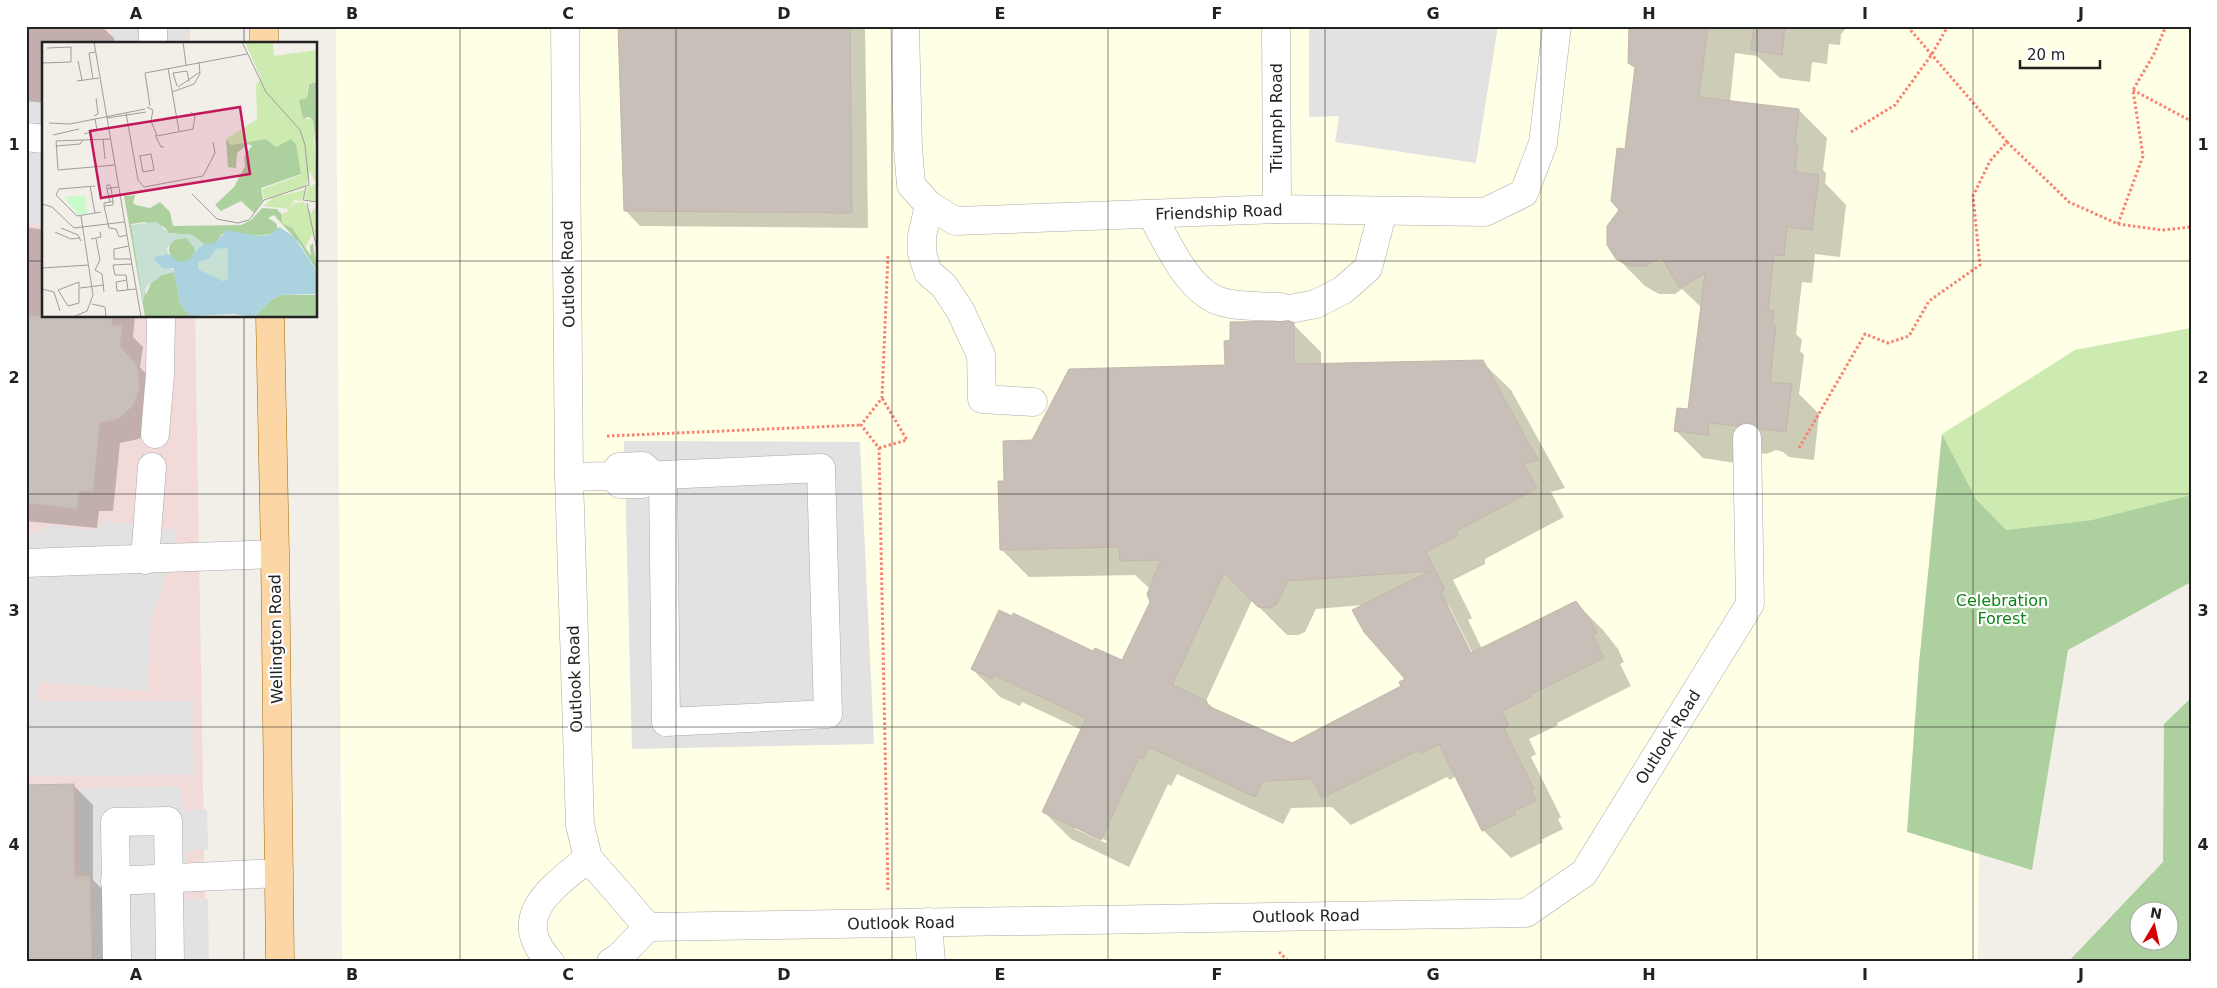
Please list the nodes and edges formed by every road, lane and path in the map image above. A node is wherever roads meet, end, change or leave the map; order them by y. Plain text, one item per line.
1 (153, 26) edge
2 (264, 26) edge
3 (565, 26) edge
4 (905, 26) edge
5 (1276, 26) edge
6 (1557, 26) edge
7 (1908, 26) edge
8 (1948, 26) edge
9 (2166, 26) edge
10 (153, 42) edge
11 (264, 42) edge
12 (1932, 54) junction
13 (2132, 90) junction
14 (2191, 120) edge
15 (1851, 132) dead end
16 (26, 137) edge
17 (42, 139) edge
18 (2008, 142) junction
19 (929, 205) junction
20 (1277, 209) junction
21 (1383, 211) junction
22 (1151, 214) junction
23 (2118, 224) junction
24 (2191, 226) edge
25 (888, 254) dead end
26 (161, 318) edge
27 (270, 318) edge
28 (882, 398) junction
29 (1033, 402) dead end
30 (861, 425) junction
31 (155, 434) dead end
32 (607, 436) dead end
33 (1747, 438) dead end
34 (879, 448) junction
35 (1799, 448) dead end
36 (152, 466) dead end
37 (658, 475) junction
38 (569, 477) junction
39 (276, 554) junction
40 (145, 560) junction
41 (26, 563) edge
42 (588, 858) junction
43 (279, 873) junction
44 (168, 879) junction
45 (115, 881) junction
46 (888, 890) dead end
47 (928, 922) junction
48 (648, 927) junction
49 (1279, 952) dead end
50 (117, 962) edge
51 (170, 962) edge
52 (280, 962) edge
53 (550, 962) edge
54 (611, 962) edge
55 (931, 962) edge
56 (1289, 962) edge

1 - 10 lane
2 - 11 main road
3 - 38 lane, Outlook Road
4 - 19 lane, Friendship Road
5 - 20 lane, Triumph Road
6 - 21 lane, Friendship Road
7 - 12 path
8 - 12 path
9 - 13 path
12 - 15 path
12 - 18 path
13 - 14 path
13 - 23 path
16 - 17 lane
18 - 23 path
18 - 35 path
19 - 22 lane, Friendship Road
19 - 29 lane
20 - 21 lane, Friendship Road
20 - 22 lane, Friendship Road
21 - 22 lane
23 - 24 path
25 - 28 path
26 - 31 lane
27 - 39 main road, Wellington Road
28 - 30 path
28 - 34 path
30 - 32 path
30 - 34 path
33 - 47 lane, Outlook Road
34 - 46 path
36 - 40 lane
37 - 37 lane
37 - 38 lane
38 - 42 lane, Outlook Road
39 - 40 lane
39 - 43 main road, Wellington Road
40 - 41 lane
42 - 48 lane, Outlook Road
42 - 53 lane
43 - 44 lane
43 - 52 main road, Wellington Road
44 - 45 lane
44 - 45 lane
44 - 51 lane
45 - 50 lane
47 - 48 lane, Outlook Road
47 - 55 lane
48 - 54 lane
49 - 56 path

